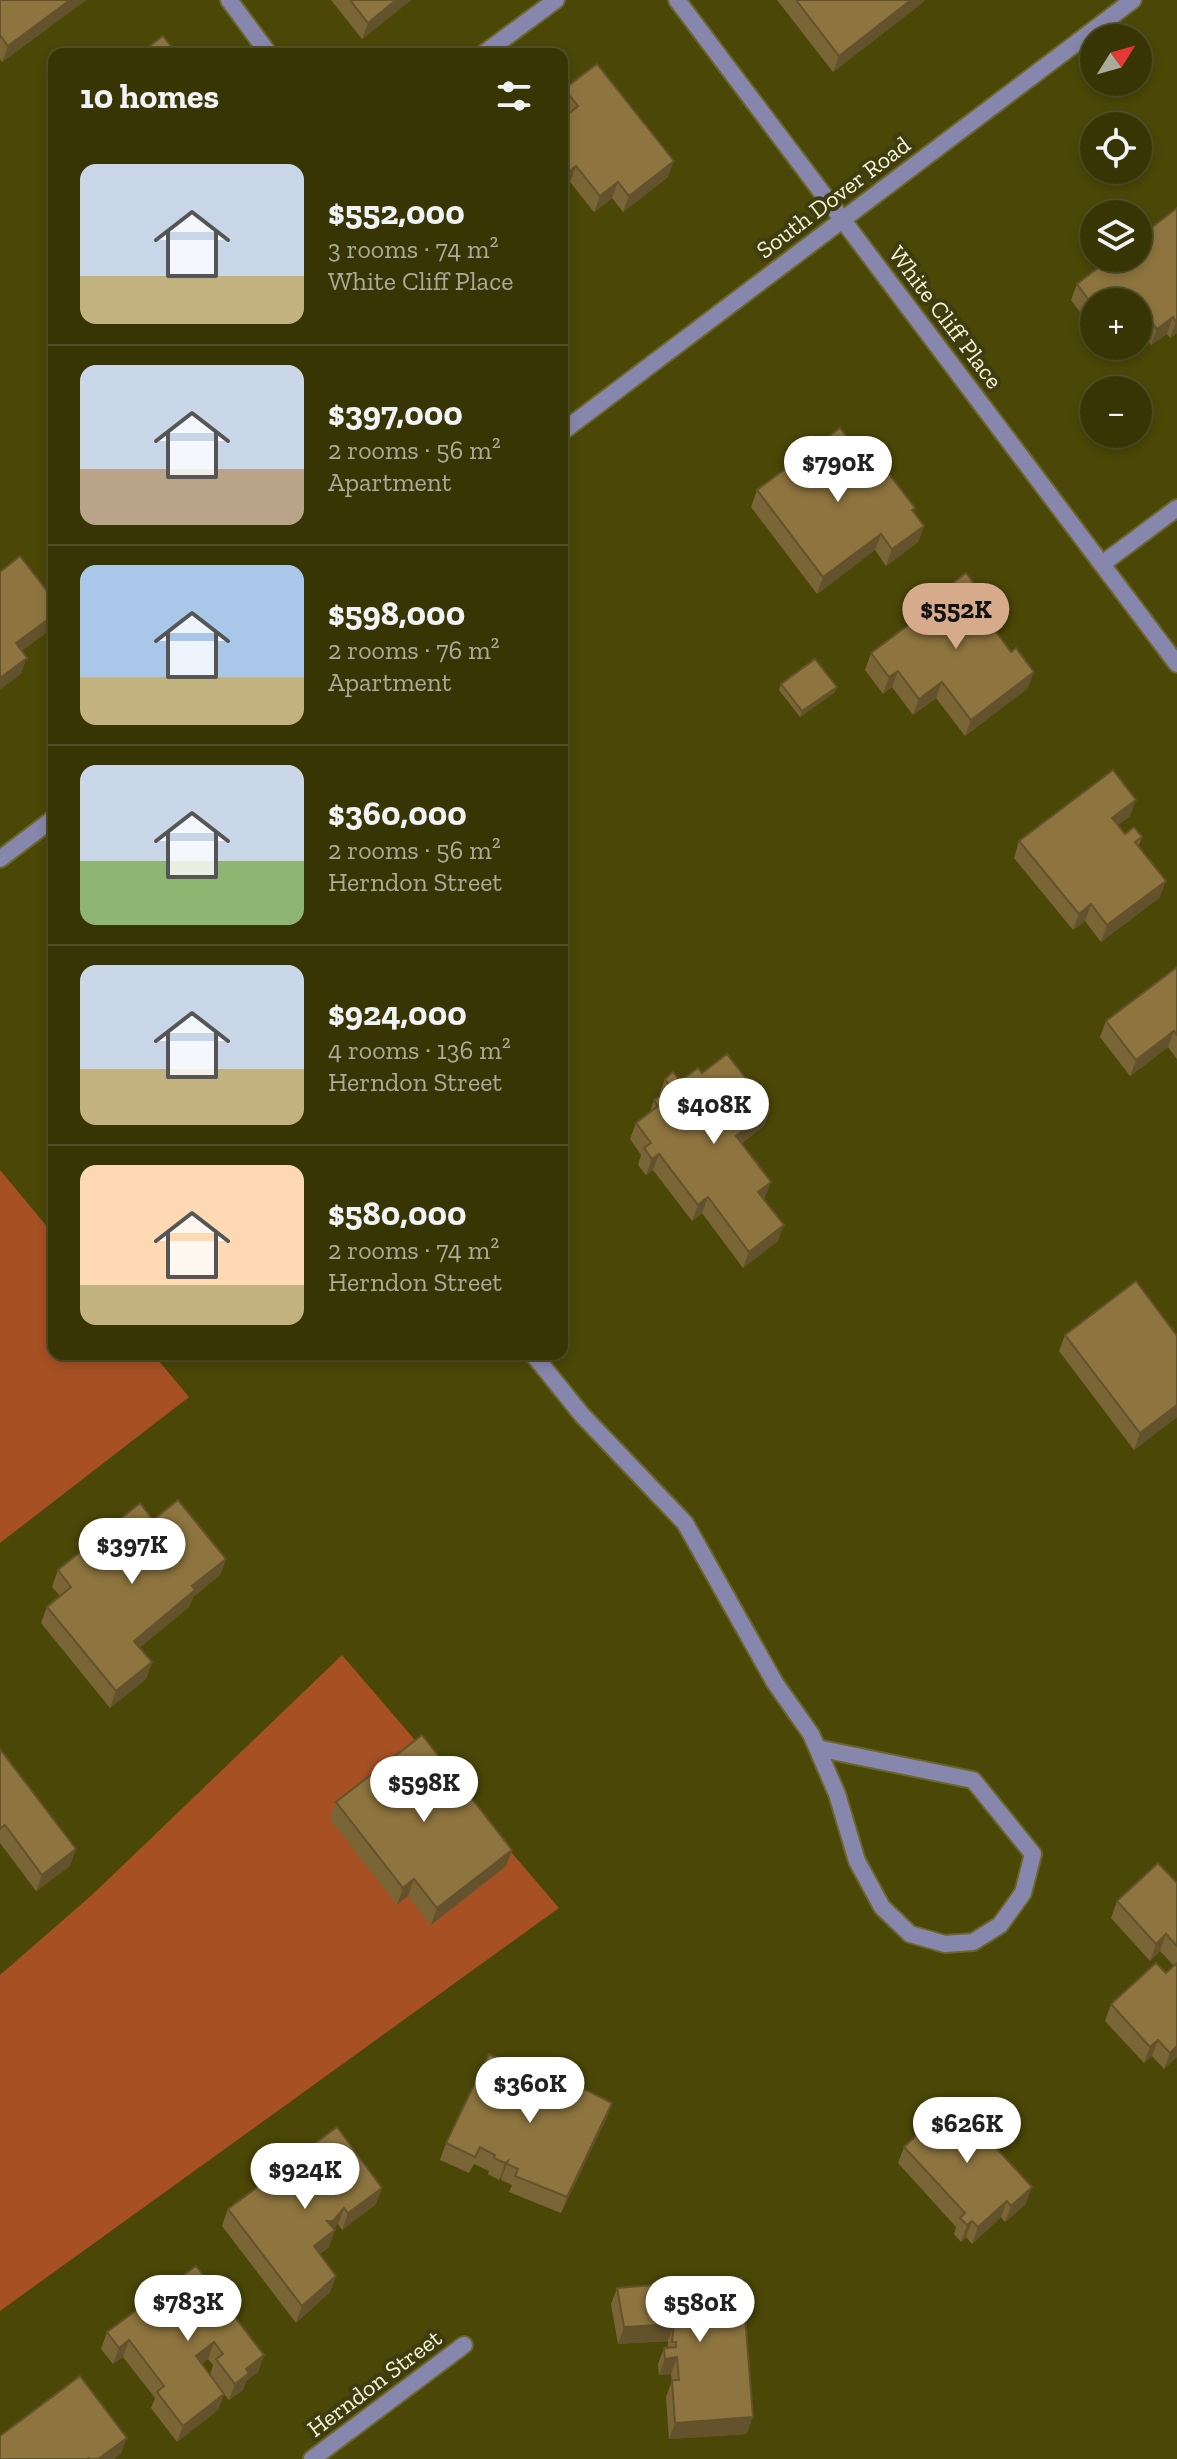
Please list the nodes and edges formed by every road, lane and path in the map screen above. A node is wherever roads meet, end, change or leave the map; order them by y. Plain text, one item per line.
1 (229, 0) edge
2 (556, 0) edge
3 (677, 0) edge
4 (1133, 0) edge
5 (265, 48) edge
6 (491, 48) edge
7 (842, 220) junction
8 (568, 427) edge
9 (1177, 508) edge
10 (1102, 564) junction
11 (1177, 664) edge
12 (48, 823) edge
13 (0, 859) edge
14 (538, 1360) edge
15 (817, 1748) junction
16 (464, 2345) dead end
17 (312, 2459) edge

1 - 5 street
2 - 6 street
3 - 7 street, White Cliff Place
4 - 7 street, South Dover Road
7 - 8 street, South Dover Road
7 - 10 street, White Cliff Place
9 - 10 street
10 - 11 street, White Cliff Place
12 - 13 street
14 - 15 street
15 - 15 street
16 - 17 street, Herndon Street

